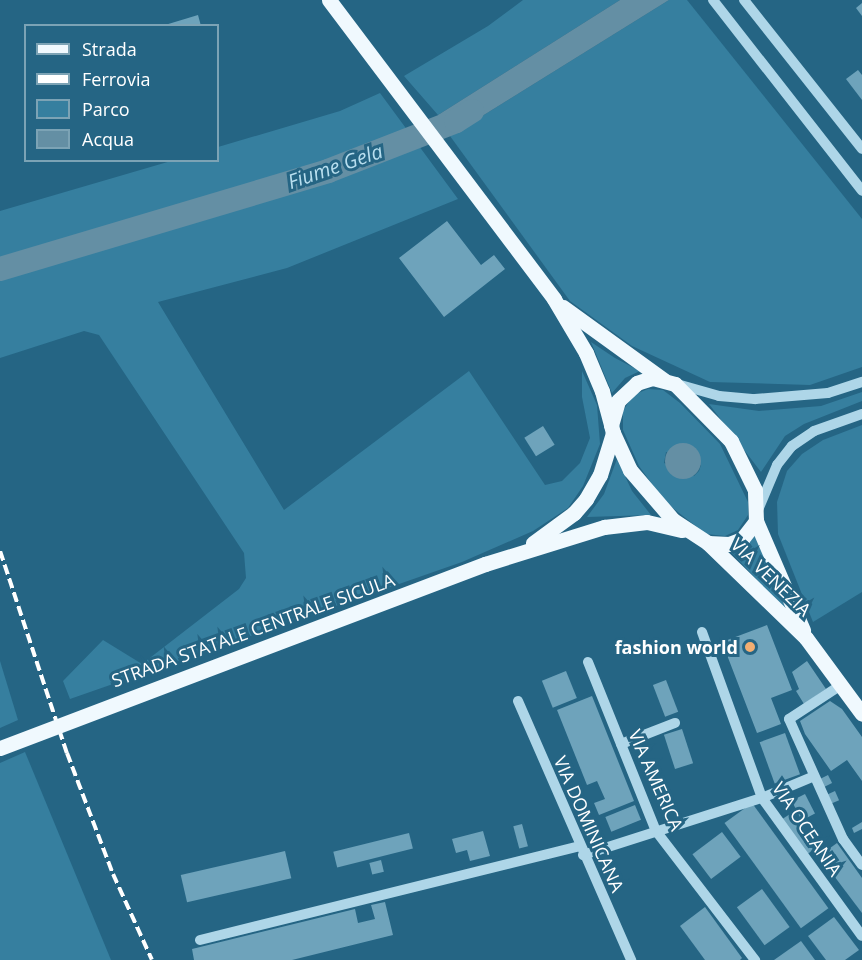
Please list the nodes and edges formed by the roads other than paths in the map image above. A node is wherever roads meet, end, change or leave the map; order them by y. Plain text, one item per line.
1 (329, 0) edge
2 (712, 0) edge
3 (744, 0) edge
4 (862, 149) edge
5 (862, 191) edge
6 (554, 299) junction
7 (670, 382) junction
8 (862, 382) edge
9 (862, 414) edge
10 (612, 429) junction
11 (757, 516) junction
12 (693, 534) junction
13 (708, 543) junction
14 (521, 550) junction
15 (702, 632) dead end
16 (806, 638) junction
17 (588, 662) dead end
18 (841, 685) junction
19 (518, 701) dead end
20 (861, 709) edge
21 (675, 723) dead end
22 (621, 744) junction
23 (0, 748) edge
24 (812, 777) junction
25 (762, 798) junction
26 (656, 831) junction
27 (581, 850) junction
28 (862, 865) edge
29 (862, 936) edge
30 (200, 940) dead end
31 (631, 960) edge
32 (755, 960) edge

1 - 6 main road
2 - 5 street
3 - 4 street
6 - 7 main road, VIA VENEZIA
6 - 10 main road
7 - 8 street
7 - 10 main road, STRADA STATALE CENTRALE SICULA
7 - 11 main road, VIA VENEZIA
9 - 11 street
10 - 12 main road
10 - 14 main road, STRADA STATALE CENTRALE SICULA
11 - 13 main road
11 - 16 main road, VIA VENEZIA
12 - 13 main road, VIA VENEZIA
12 - 14 main road, STRADA STATALE CENTRALE SICULA
13 - 16 main road, VIA VENEZIA
14 - 23 main road, STRADA STATALE CENTRALE SICULA, bridge
15 - 25 street, VIA OCEANIA
16 - 18 main road, VIA VENEZIA
17 - 22 street, VIA AMERICA
18 - 20 main road, VIA VENEZIA
18 - 24 street
19 - 27 street, VIA DOMINICANA
21 - 22 street
22 - 26 street, VIA AMERICA
24 - 25 street
24 - 28 street
25 - 26 street
25 - 29 street, VIA OCEANIA
26 - 27 street
26 - 32 street, VIA AMERICA
27 - 30 street
27 - 31 street, VIA DOMINICANA

